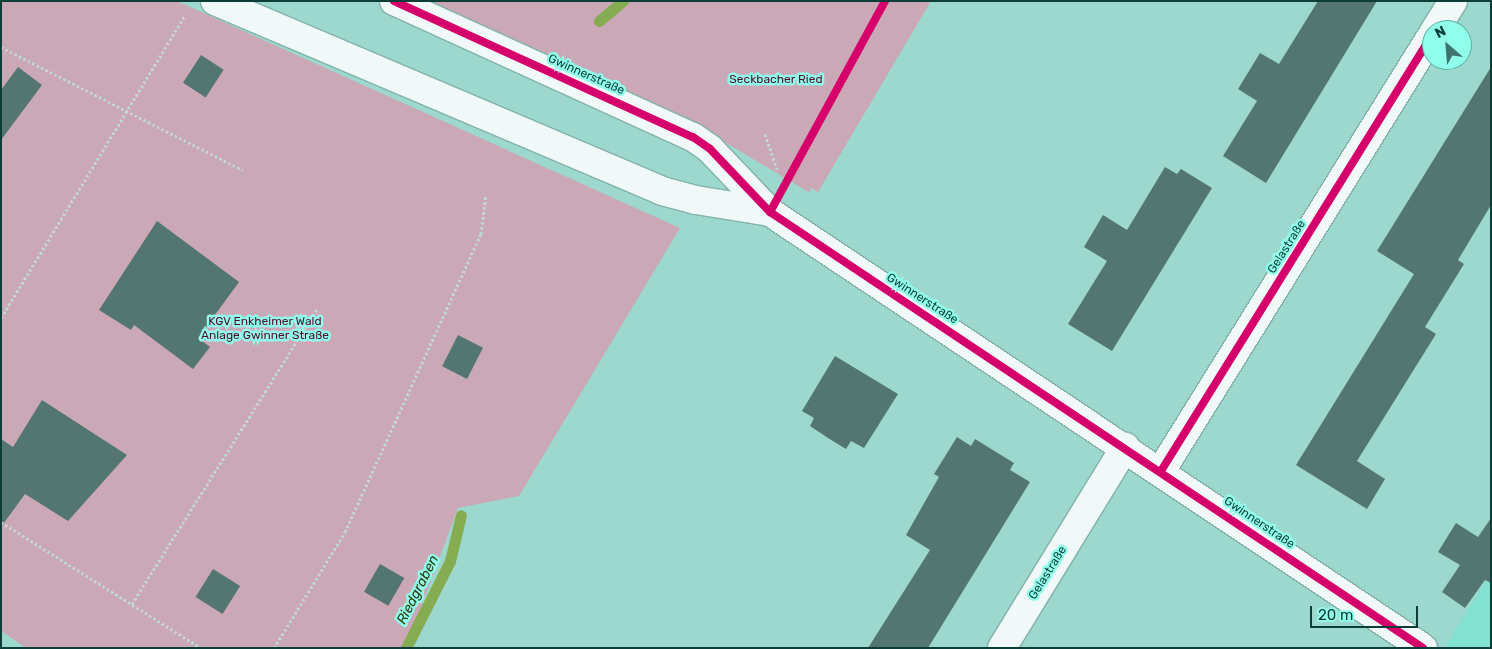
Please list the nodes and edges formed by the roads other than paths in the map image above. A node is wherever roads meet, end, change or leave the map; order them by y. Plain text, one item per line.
1 (394, 1) edge
2 (1453, 1) edge
3 (202, 4) edge
4 (1441, 20) edge
5 (1422, 51) edge
6 (770, 212) junction
7 (1126, 447) junction
8 (1161, 471) junction
9 (1002, 648) edge
10 (1423, 648) edge

1 - 6 street, Gwinnerstraße
2 - 4 street
3 - 6 street, Gwinnerstraße
5 - 8 street, Gelastraße
6 - 7 street, Gwinnerstraße
7 - 8 street, Gwinnerstraße
7 - 9 street, Gelastraße
8 - 10 street, Gwinnerstraße

